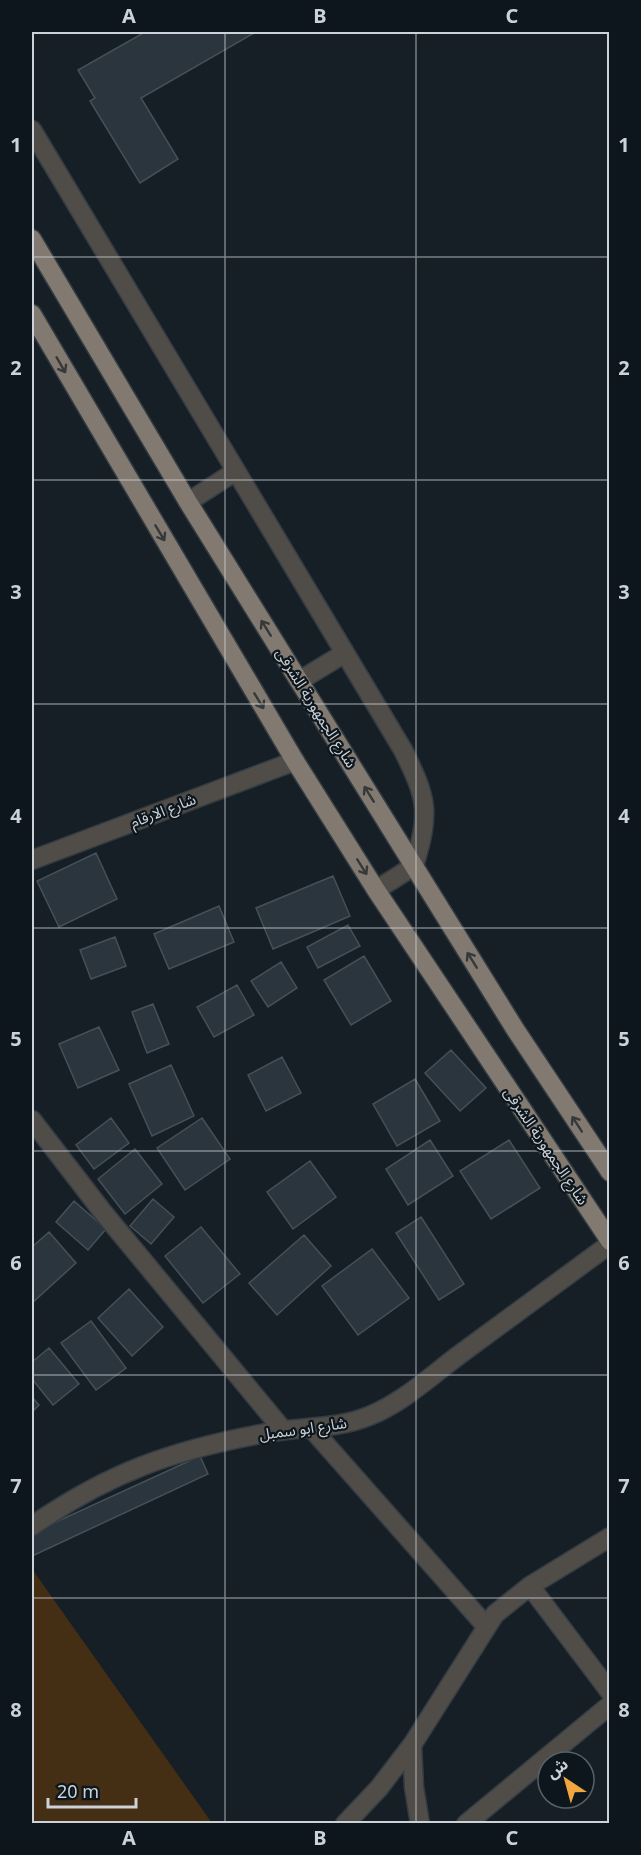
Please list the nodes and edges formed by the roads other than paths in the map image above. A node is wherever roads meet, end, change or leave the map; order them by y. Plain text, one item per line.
1 (32, 130) edge
2 (32, 239) edge
3 (32, 314) edge
4 (236, 471) junction
5 (188, 502) junction
6 (345, 653) junction
7 (299, 681) junction
8 (295, 761) junction
9 (32, 860) edge
10 (414, 866) junction
11 (376, 890) junction
12 (32, 1119) edge
13 (609, 1172) edge
14 (609, 1243) edge
15 (312, 1429) junction
16 (283, 1430) junction
17 (32, 1526) edge
18 (609, 1536) edge
19 (530, 1587) junction
20 (486, 1626) junction
21 (608, 1706) edge
22 (412, 1745) junction
23 (345, 1824) edge
24 (420, 1824) edge
25 (466, 1824) edge

1 - 4 street
2 - 5 main road, شارع الجمهورية الشرقى
3 -> 8 main road, شارع الجمهورية الشرقى
4 - 5 street
4 - 6 street
7 -> 5 main road, شارع الجمهورية الشرقى
6 - 7 street
6 - 10 street
10 -> 7 main road, شارع الجمهورية الشرقى
8 - 9 street, شارع الارقام
8 -> 11 main road, شارع الجمهورية الشرقى
10 - 11 street
13 -> 10 main road, شارع الجمهورية الشرقى
11 - 14 main road, شارع الجمهورية الشرقى
12 - 16 street
14 - 15 street, شارع ابو سمبل
15 - 16 street, شارع ابو سمبل
15 - 20 street
16 - 17 street, شارع ابو سمبل
18 - 19 street
19 - 20 street
19 - 21 street
20 - 22 street
21 - 25 street
22 - 23 street
22 - 24 street

